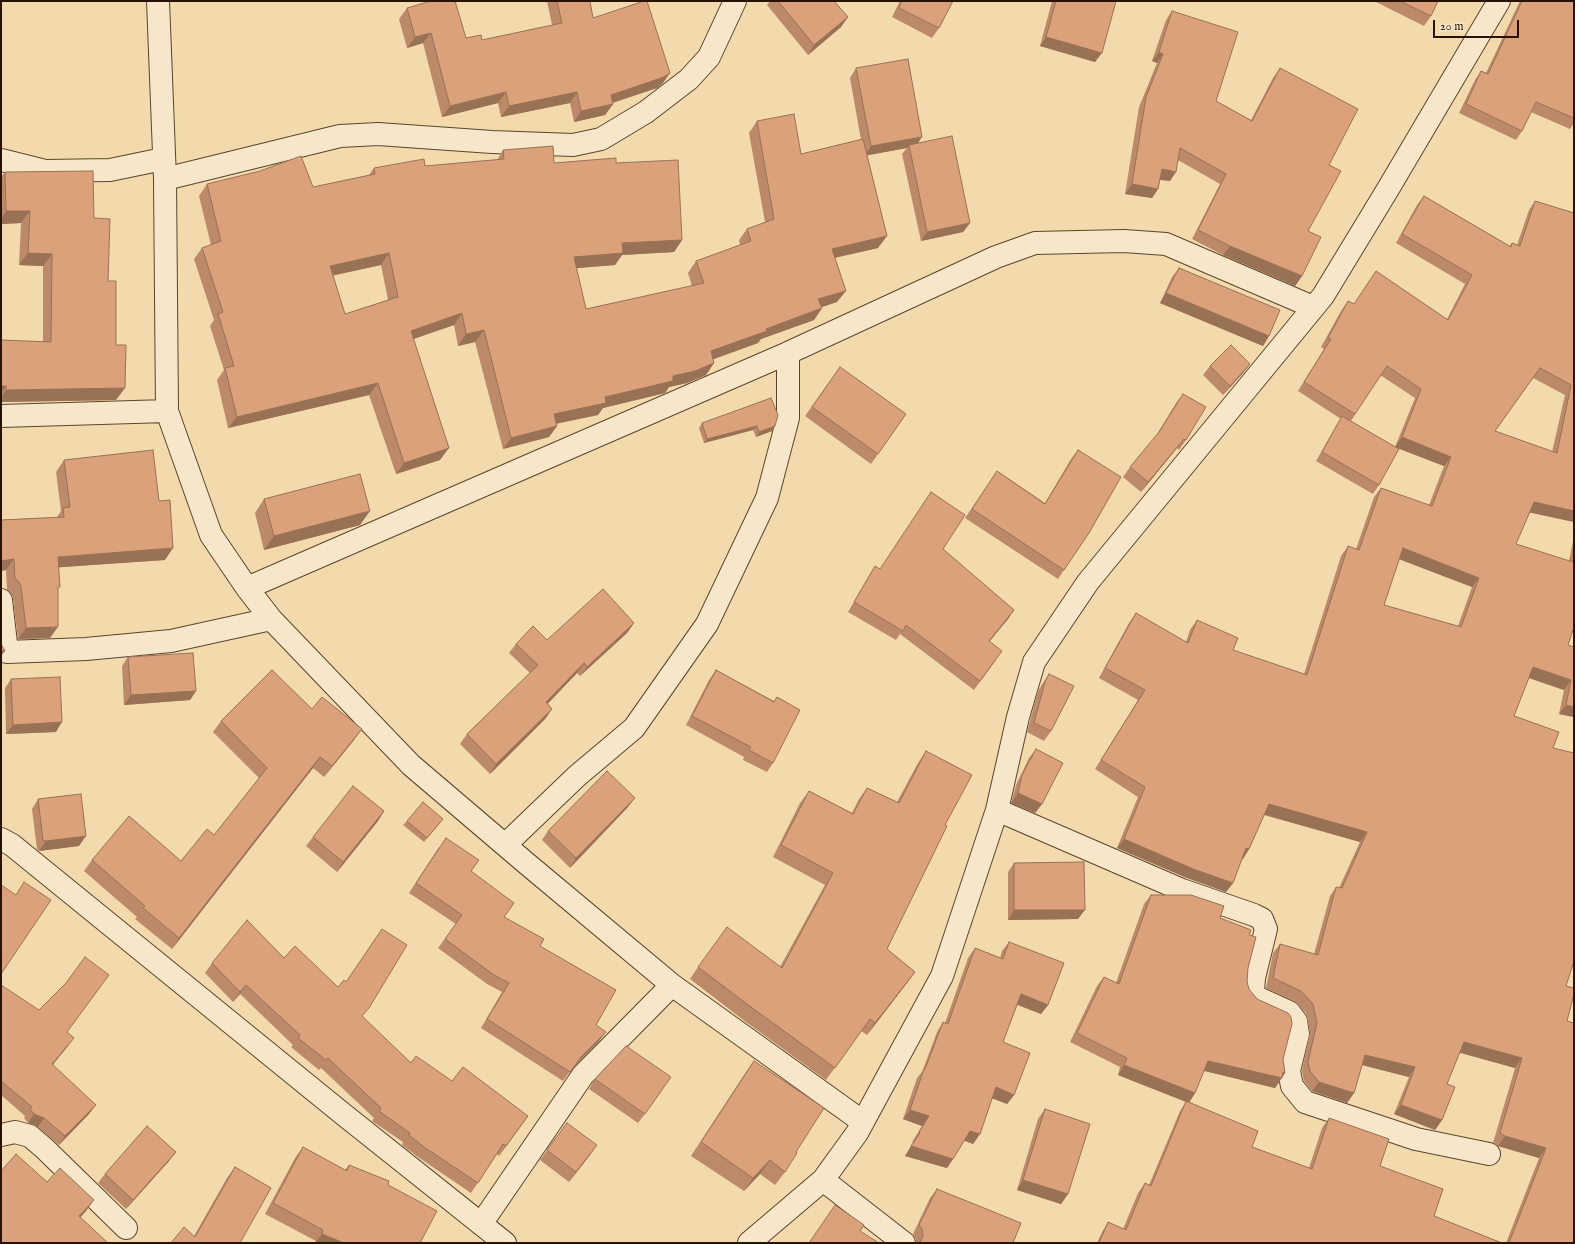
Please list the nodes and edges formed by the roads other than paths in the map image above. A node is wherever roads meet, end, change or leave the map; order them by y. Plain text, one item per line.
1 (735, 1) edge
2 (1499, 1) edge
3 (156, 3) edge
4 (1, 160) edge
5 (164, 169) junction
6 (1314, 307) junction
7 (788, 353) junction
8 (167, 411) junction
9 (1, 416) edge
10 (247, 588) junction
11 (1, 600) edge
12 (271, 619) junction
13 (997, 810) junction
14 (1, 839) edge
15 (505, 845) junction
16 (672, 985) junction
17 (864, 1122) junction
18 (1, 1135) edge
19 (1489, 1154) dead end
20 (823, 1180) junction
21 (481, 1224) junction
22 (126, 1228) dead end
23 (505, 1243) edge
24 (749, 1243) edge
25 (904, 1243) edge

1 - 5 street
2 - 6 street
3 - 5 street
4 - 5 street
5 - 8 street
6 - 7 street
6 - 13 street
7 - 10 street
7 - 15 street
8 - 9 street
8 - 10 street
10 - 12 street
11 - 12 street
12 - 15 street
13 - 17 street
13 - 19 street
14 - 21 street
15 - 16 street
16 - 17 street
16 - 21 street
17 - 20 street
18 - 22 street
20 - 24 street
20 - 25 street
21 - 23 street

